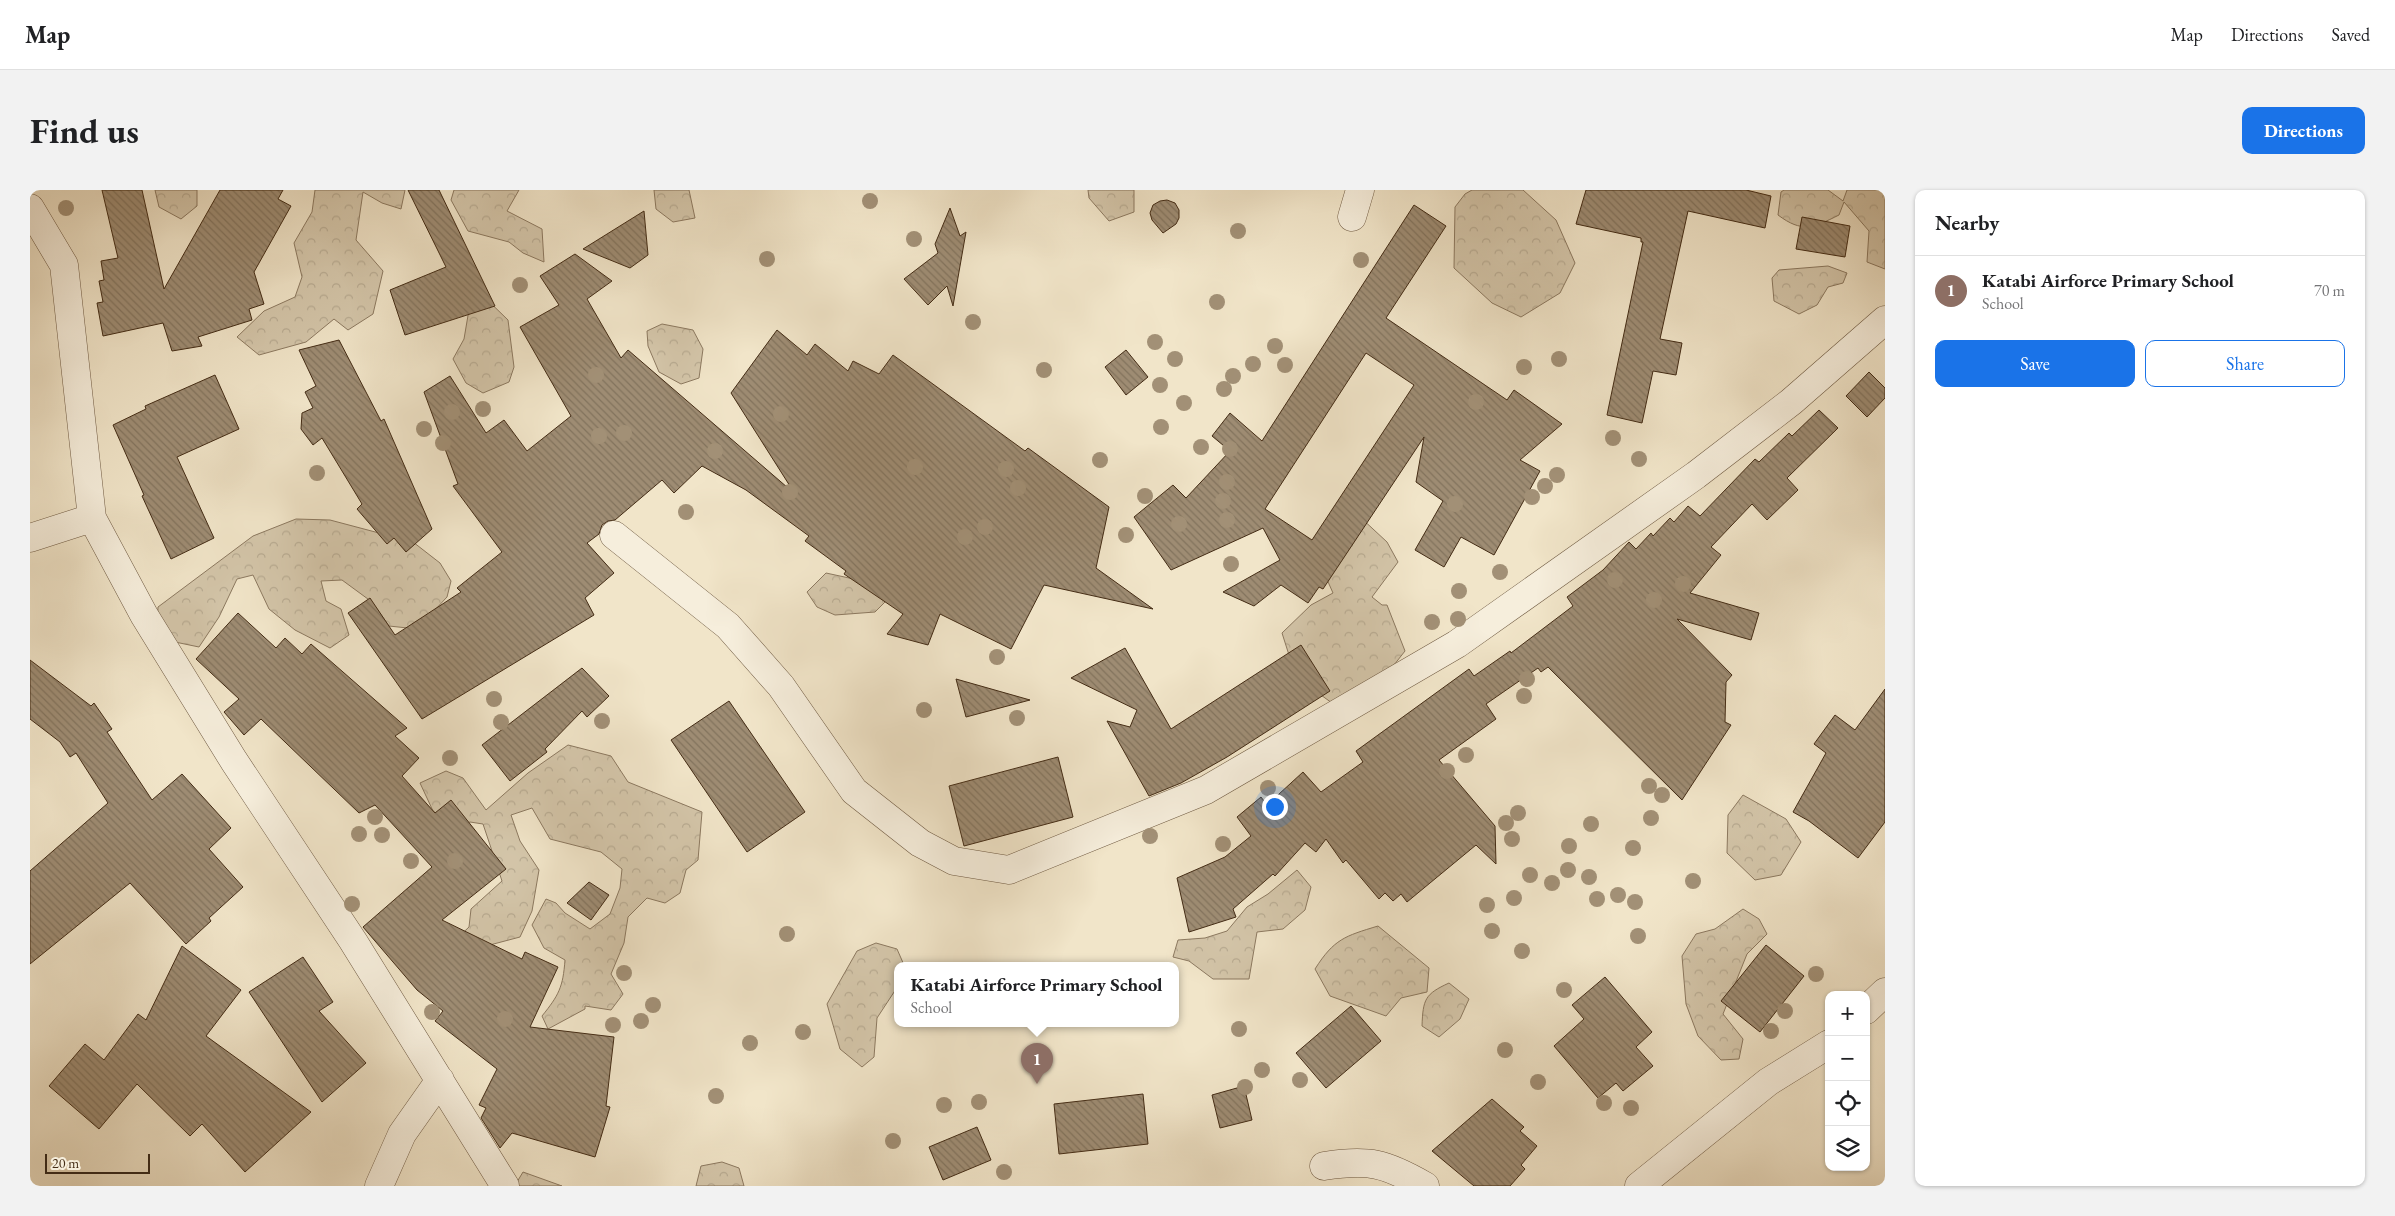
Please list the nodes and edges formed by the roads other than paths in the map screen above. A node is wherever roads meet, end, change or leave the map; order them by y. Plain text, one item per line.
1 (1360, 190) edge
2 (30, 208) edge
3 (1352, 217) dead end
4 (1885, 320) edge
5 (92, 518) junction
6 (614, 535) dead end
7 (30, 538) edge
8 (1885, 992) edge
9 (1870, 1006) edge
10 (1825, 1046) edge
11 (440, 1080) junction
12 (1324, 1166) dead end
13 (379, 1186) edge
14 (505, 1186) edge
15 (1425, 1186) edge
16 (1639, 1186) edge

1 - 3 street
2 - 5 street
4 - 6 street
5 - 7 street
5 - 11 street
8 - 9 street
10 - 16 street
11 - 13 street
11 - 14 street
12 - 15 street

